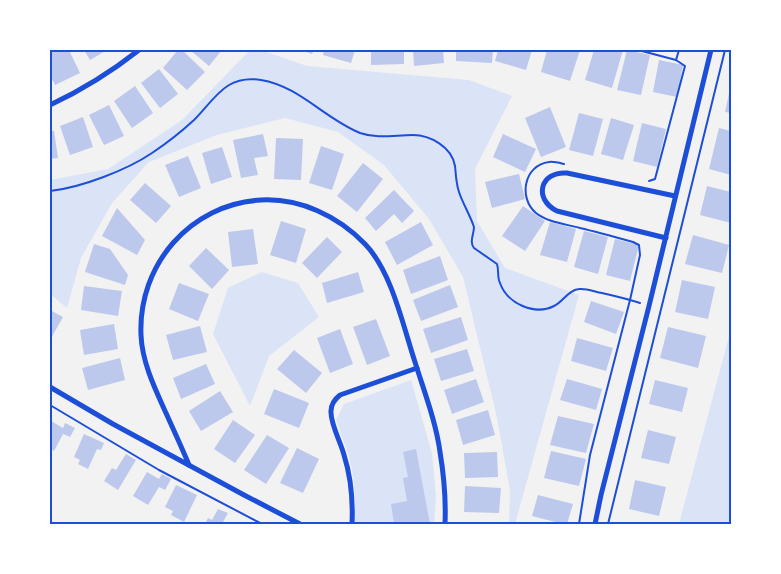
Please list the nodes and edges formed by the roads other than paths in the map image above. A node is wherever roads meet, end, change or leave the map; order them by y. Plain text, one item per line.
1 (139, 50) edge
2 (711, 50) edge
3 (50, 105) edge
4 (676, 196) junction
5 (666, 238) junction
6 (417, 368) junction
7 (50, 387) edge
8 (189, 465) junction
9 (300, 524) edge
10 (352, 524) edge
11 (445, 524) edge
12 (595, 524) edge

1 - 3 street
2 - 4 street
4 - 5 street
4 - 5 street
5 - 12 street
6 - 8 street
6 - 10 street
6 - 11 street
7 - 8 street
8 - 9 street

